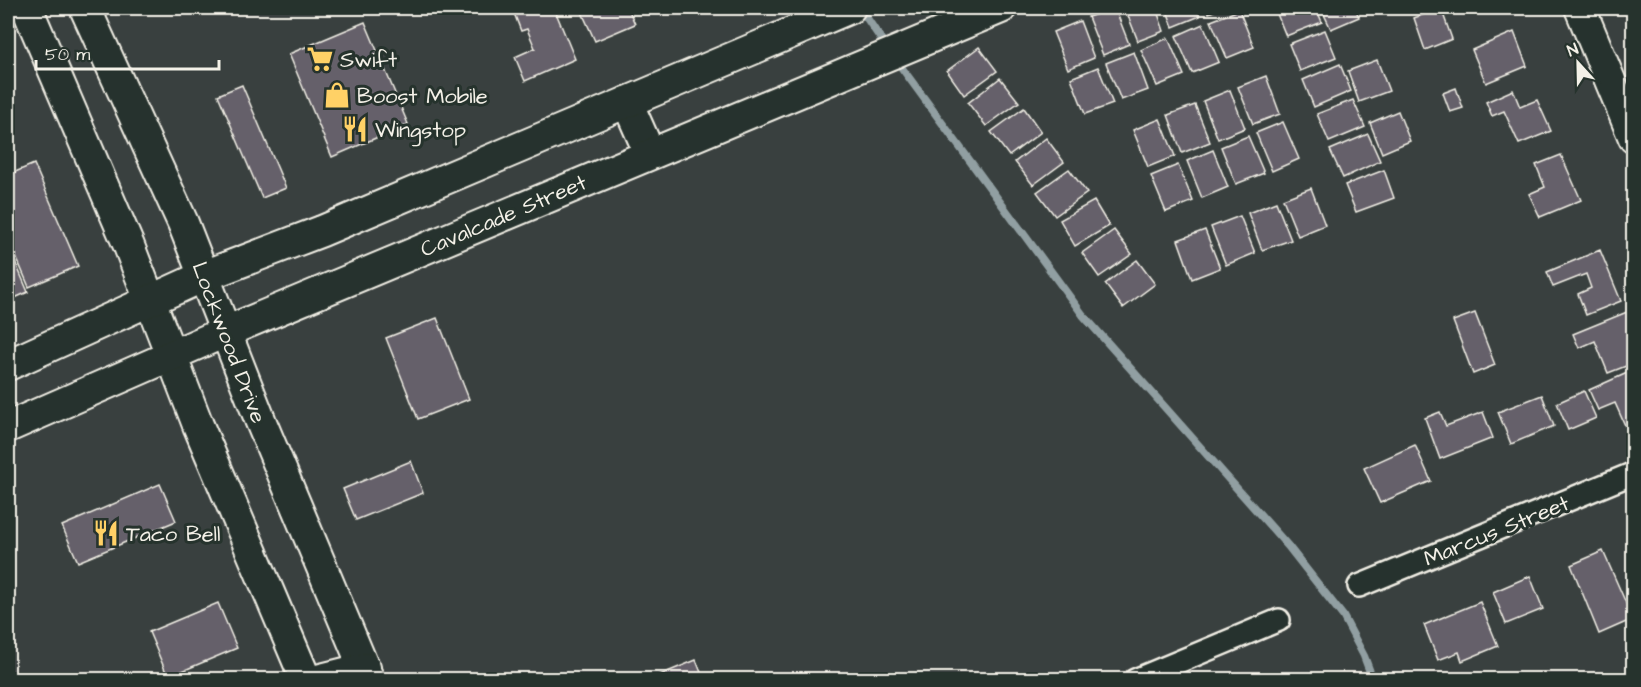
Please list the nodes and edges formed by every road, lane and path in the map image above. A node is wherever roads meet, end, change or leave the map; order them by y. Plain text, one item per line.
1 (27, 8) edge
2 (85, 8) edge
3 (1001, 8) edge
4 (1580, 8) edge
5 (844, 10) edge
6 (627, 102) junction
7 (1634, 138) edge
8 (650, 154) junction
9 (204, 276) junction
10 (151, 299) junction
11 (225, 332) junction
12 (172, 355) junction
13 (8, 365) edge
14 (8, 428) edge
15 (1634, 473) edge
16 (1359, 586) dead end
17 (1279, 620) dead end
18 (367, 674) edge
19 (306, 680) edge
20 (317, 680) edge
21 (1135, 680) edge

1 - 10 main road
2 - 9 main road, Lockwood Drive
3 - 8 main road, Cavalcade Street
4 - 7 main road
5 - 6 main road
6 - 8 main road
6 - 9 main road
8 - 11 main road, Cavalcade Street
9 - 10 main road
9 - 11 main road, Lockwood Drive
10 - 12 main road
10 - 13 main road
11 - 12 main road, Cavalcade Street
11 - 18 main road, Lockwood Drive
12 - 14 main road, Cavalcade Street
12 - 19 main road
15 - 16 street, Marcus Street
17 - 21 street
18 - 20 main road

